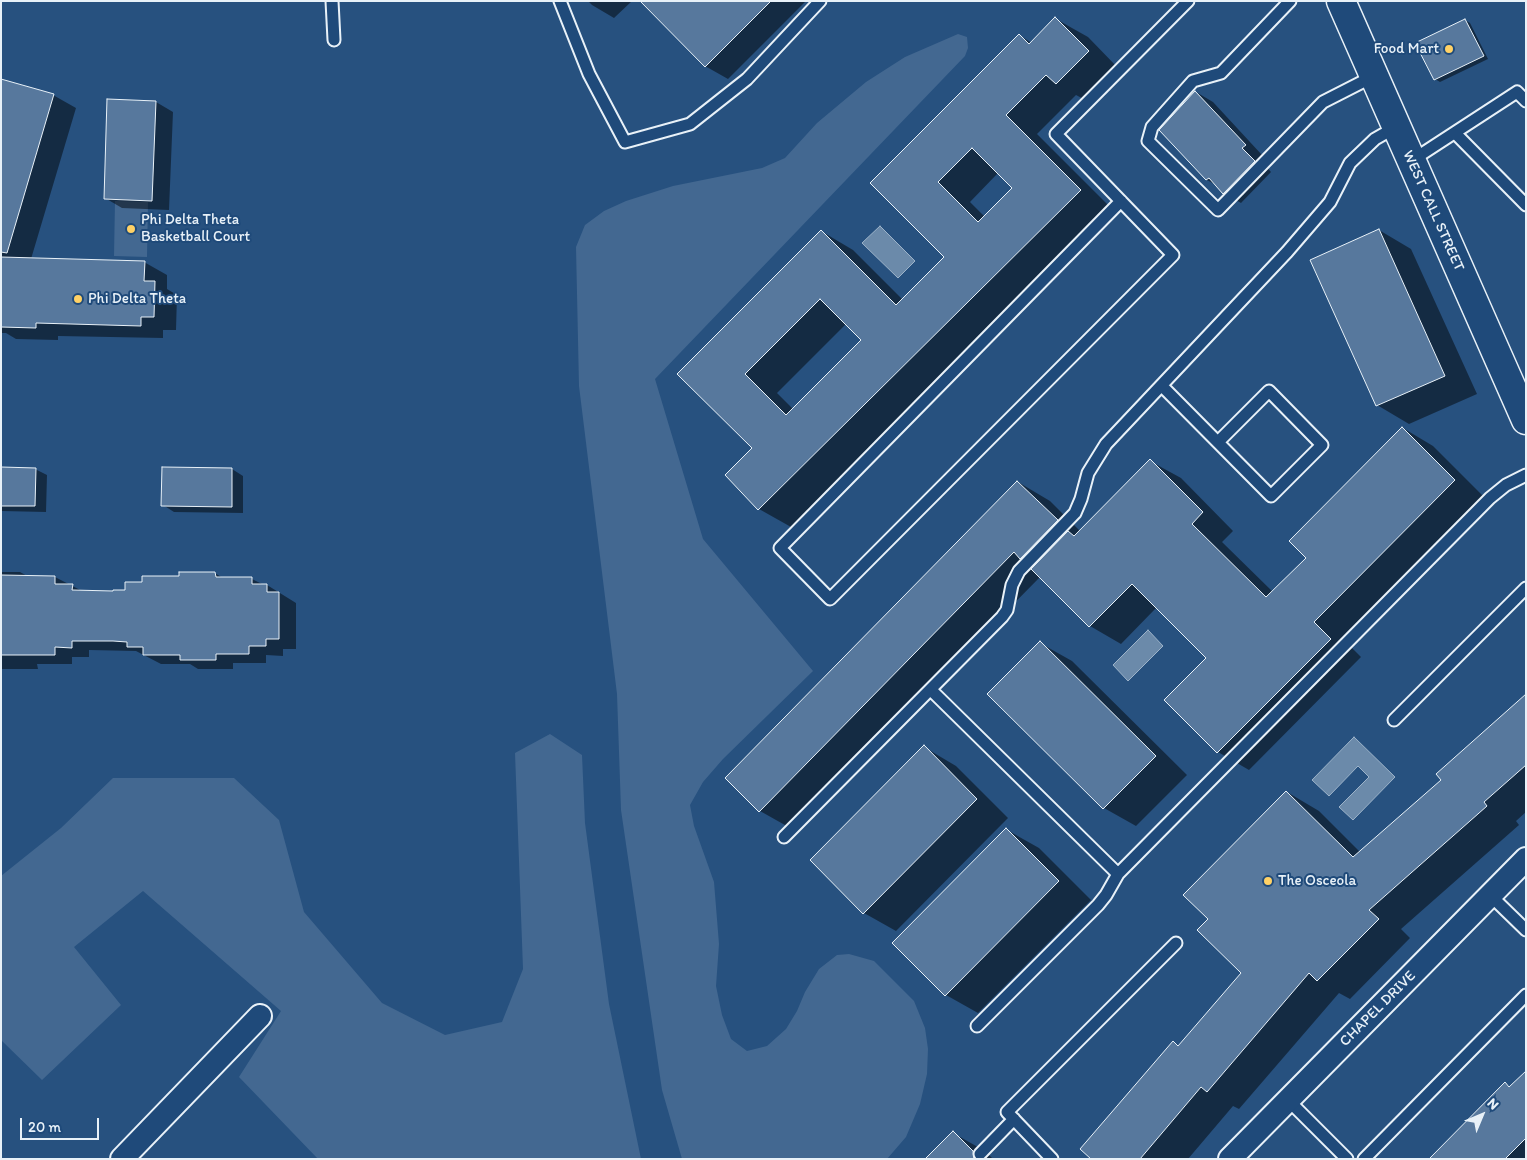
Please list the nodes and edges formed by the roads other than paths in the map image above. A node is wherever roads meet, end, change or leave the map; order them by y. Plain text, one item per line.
1 (332, 1) edge
2 (560, 1) edge
3 (820, 1) edge
4 (1188, 1) edge
5 (1290, 1) edge
6 (1341, 1) edge
7 (334, 40) dead end
8 (1374, 76) junction
9 (1526, 101) edge
10 (1396, 127) junction
11 (1455, 133) junction
12 (1412, 162) junction
13 (1121, 201) junction
14 (1526, 205) edge
15 (1162, 386) junction
16 (1526, 420) edge
17 (1218, 442) junction
18 (1526, 475) edge
19 (1526, 588) edge
20 (931, 690) junction
21 (1394, 720) dead end
22 (784, 837) dead end
23 (1526, 859) edge
24 (1118, 874) junction
25 (1490, 895) junction
26 (1526, 930) edge
27 (1176, 943) dead end
28 (1526, 995) edge
29 (260, 1016) dead end
30 (977, 1026) dead end
31 (1288, 1100) junction
32 (1014, 1119) junction
33 (980, 1154) dead end
34 (122, 1159) edge
35 (1052, 1159) edge
36 (1230, 1159) edge
37 (1347, 1159) edge
38 (1364, 1159) edge

1 - 7 lane
2 - 3 lane
4 - 13 lane
5 - 8 lane
6 - 8 street, WEST CALL STREET
8 - 10 street, WEST CALL STREET
9 - 11 lane
10 - 12 street, WEST CALL STREET
10 - 15 lane
11 - 12 lane
11 - 14 lane
12 - 16 street, WEST CALL STREET
13 - 13 lane
15 - 17 lane
15 - 20 lane
17 - 17 lane
18 - 24 lane
19 - 21 lane
20 - 22 lane
20 - 24 lane
23 - 25 street, CHAPEL DRIVE
24 - 30 lane
25 - 26 lane
25 - 31 street, CHAPEL DRIVE
27 - 32 lane
28 - 38 lane
29 - 34 street
31 - 36 street, CHAPEL DRIVE
31 - 37 lane
32 - 33 lane
32 - 35 lane

